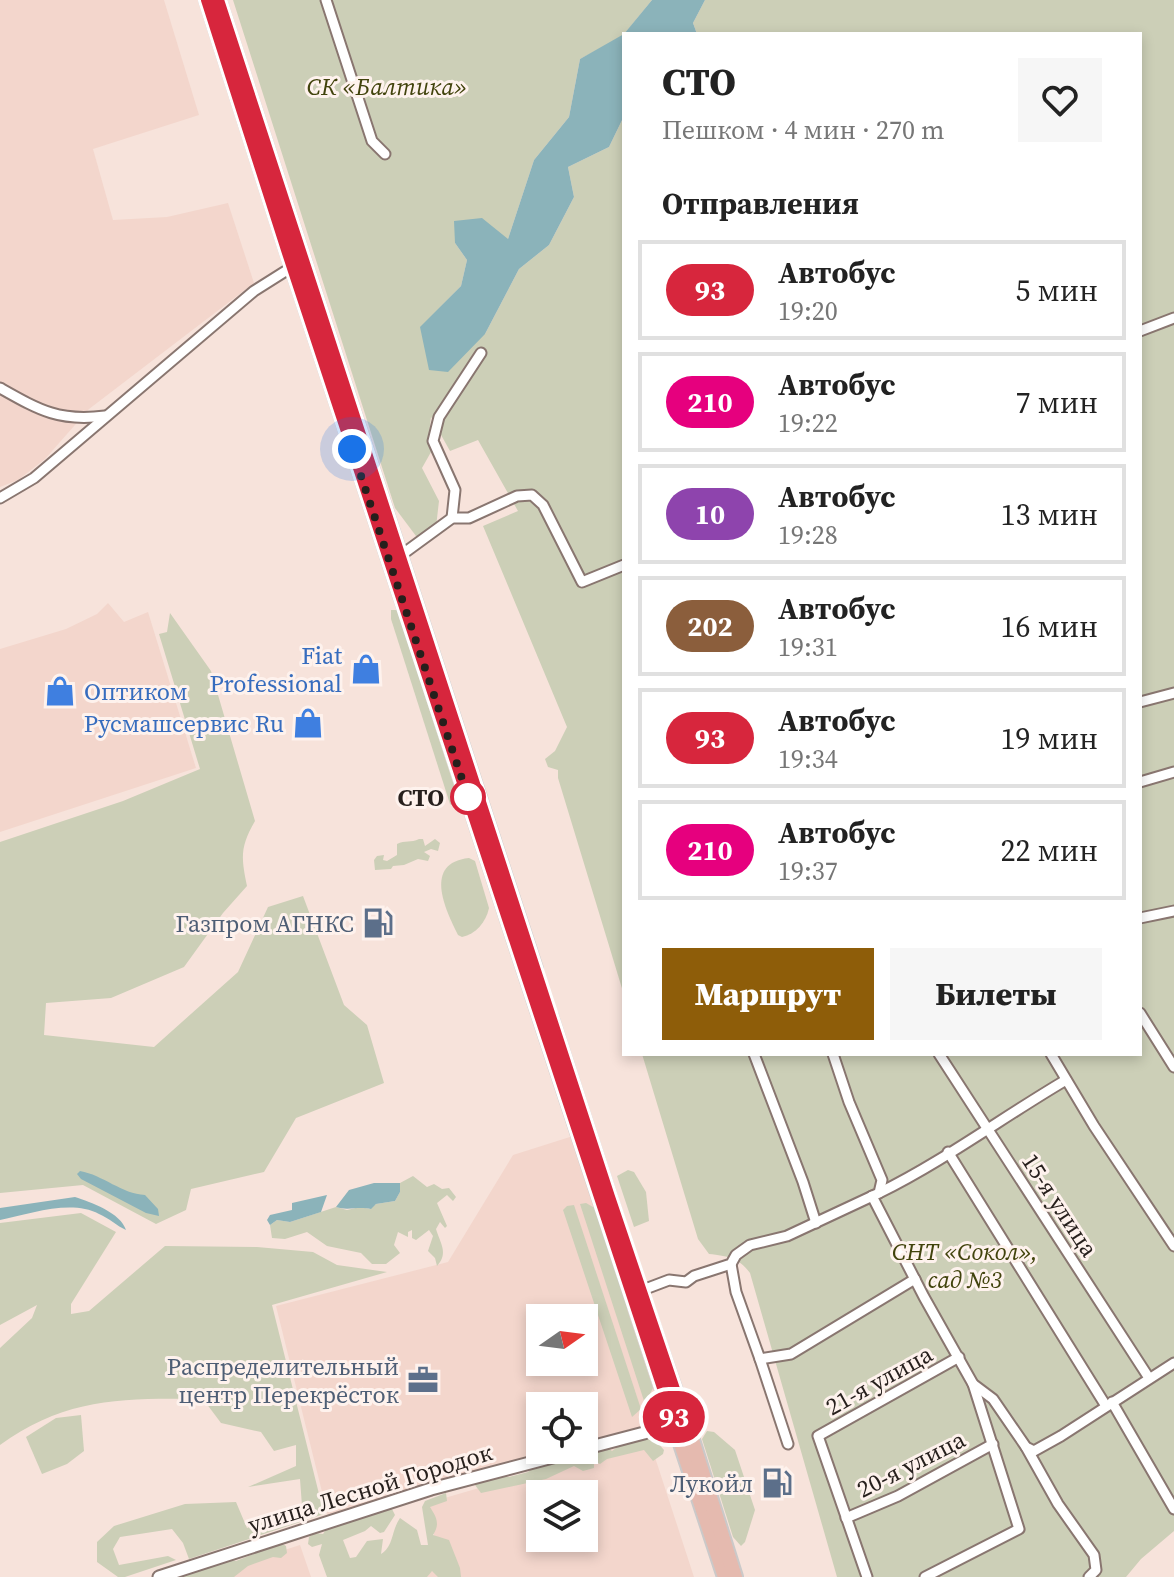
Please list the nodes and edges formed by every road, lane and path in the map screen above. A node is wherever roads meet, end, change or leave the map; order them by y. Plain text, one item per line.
1 (207, 0) edge
2 (218, 0) edge
3 (326, 0) edge
4 (385, 154) dead end
5 (298, 265) junction
6 (1174, 318) edge
7 (1142, 330) edge
8 (481, 353) dead end
9 (0, 388) edge
10 (108, 416) junction
11 (0, 498) edge
12 (452, 518) junction
13 (400, 556) junction
14 (622, 566) edge
15 (1174, 693) edge
16 (1142, 701) edge
17 (1174, 772) edge
18 (1142, 781) edge
19 (1174, 911) edge
20 (1142, 918) edge
21 (1142, 1016) edge
22 (755, 1056) edge
23 (834, 1056) edge
24 (940, 1056) edge
25 (1052, 1056) edge
26 (1174, 1067) edge
27 (1066, 1080) junction
28 (986, 1128) junction
29 (948, 1152) junction
30 (595, 1171) junction
31 (876, 1194) junction
32 (816, 1223) junction
33 (1174, 1246) edge
34 (731, 1264) junction
35 (915, 1279) junction
36 (640, 1291) junction
37 (959, 1357) junction
38 (760, 1359) junction
39 (1174, 1363) edge
40 (1149, 1378) junction
41 (973, 1384) junction
42 (1109, 1404) junction
43 (677, 1414) junction
44 (788, 1444) dead end
45 (993, 1444) junction
46 (1030, 1449) junction
47 (1174, 1509) edge
48 (846, 1518) junction
49 (159, 1577) edge
50 (725, 1577) edge
51 (735, 1577) edge
52 (867, 1577) edge
53 (925, 1577) edge
54 (1089, 1577) edge

1 - 5 main road
2 - 5 main road
3 - 4 street
5 - 10 street
5 - 13 main road
5 - 30 main road
6 - 7 street
8 - 12 street
9 - 10 street
10 - 11 street
12 - 13 street
12 - 14 street
13 - 30 main road
15 - 16 street
17 - 18 street
19 - 20 street
21 - 26 street
22 - 32 street
23 - 31 street
24 - 28 street, 15-я улица
25 - 27 street
27 - 28 street
27 - 33 street
28 - 29 street
28 - 40 street, 15-я улица
29 - 31 street
29 - 42 street
30 - 36 main road
30 - 43 main road
31 - 32 street
31 - 35 street
32 - 34 street
34 - 36 street
34 - 38 street
35 - 37 street
35 - 38 street
36 - 43 main road
37 - 41 street
37 - 48 street, 21-я улица
38 - 44 street
39 - 40 street
40 - 42 street
41 - 45 street
41 - 46 street
42 - 46 street
42 - 47 street
43 - 49 street, улица Лесной Городок
43 - 50 main road
43 - 51 main road
45 - 48 street, 20-я улица
45 - 53 street
46 - 54 street
48 - 52 street

